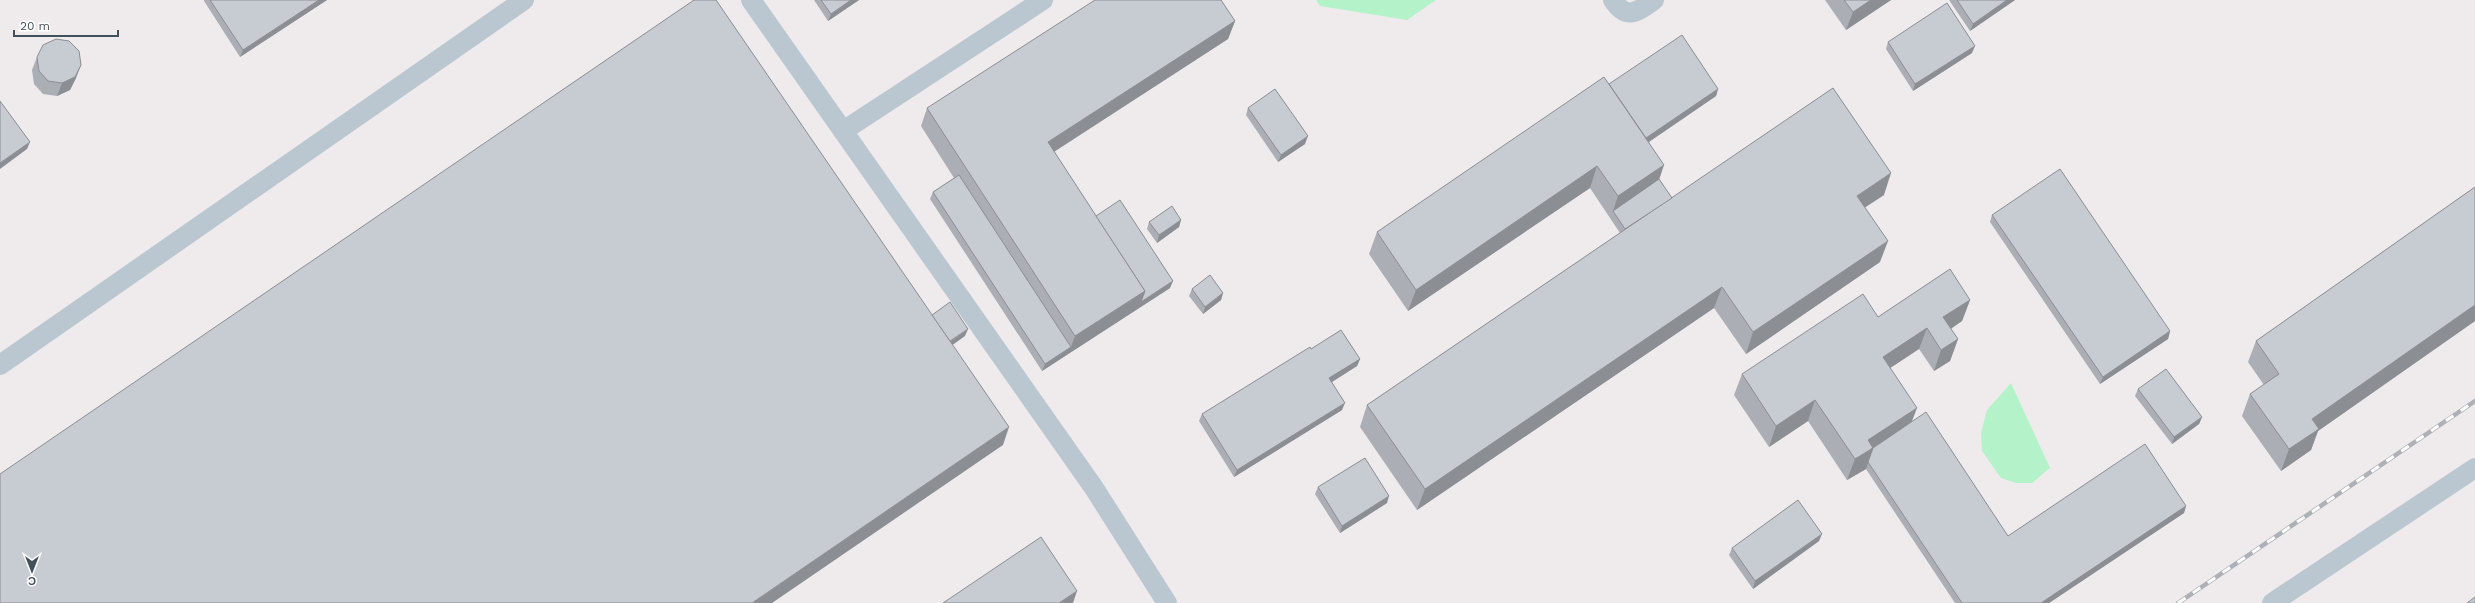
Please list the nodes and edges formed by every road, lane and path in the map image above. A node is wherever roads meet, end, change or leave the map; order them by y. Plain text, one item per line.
1 (524, 0) edge
2 (751, 0) edge
3 (1043, 0) edge
4 (1613, 0) edge
5 (1654, 0) edge
6 (843, 131) junction
7 (0, 365) edge
8 (2475, 468) edge
9 (1167, 603) edge
10 (2272, 603) edge

1 - 7 lane
2 - 6 lane
3 - 6 lane
4 - 5 lane
6 - 9 lane
8 - 10 lane

